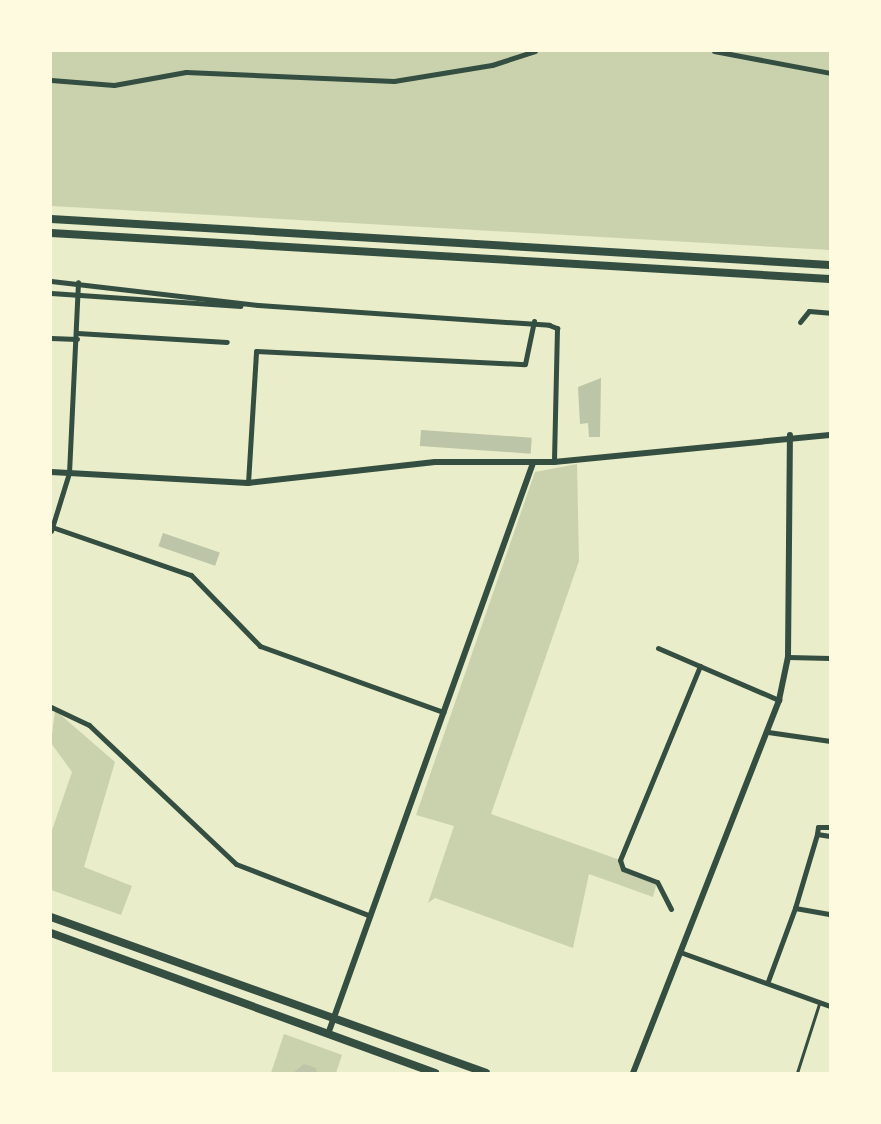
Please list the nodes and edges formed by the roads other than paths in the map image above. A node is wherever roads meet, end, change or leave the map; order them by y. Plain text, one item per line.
1 (535, 51) edge
2 (714, 51) edge
3 (830, 73) edge
4 (51, 80) edge
5 (51, 219) edge
6 (51, 233) edge
7 (830, 265) edge
8 (830, 279) edge
9 (51, 281) edge
10 (78, 282) junction
11 (51, 293) edge
12 (78, 295) junction
13 (258, 305) junction
14 (830, 313) edge
15 (534, 321) junction
16 (800, 322) dead end
17 (77, 336) junction
18 (51, 338) edge
19 (227, 342) dead end
20 (790, 435) junction
21 (830, 435) edge
22 (554, 462) junction
23 (533, 463) junction
24 (51, 472) edge
25 (69, 473) junction
26 (248, 483) junction
27 (51, 529) edge
28 (657, 648) dead end
29 (788, 657) junction
30 (830, 658) edge
31 (700, 666) junction
32 (779, 700) junction
33 (51, 707) edge
34 (443, 712) junction
35 (768, 732) junction
36 (830, 741) edge
37 (830, 827) edge
38 (817, 834) junction
39 (830, 836) edge
40 (795, 908) junction
41 (671, 909) dead end
42 (830, 914) edge
43 (368, 915) junction
44 (51, 916) edge
45 (51, 933) edge
46 (680, 952) junction
47 (768, 981) junction
48 (819, 1004) junction
49 (830, 1006) edge
50 (331, 1018) junction
51 (328, 1034) junction
52 (435, 1073) edge
53 (486, 1073) edge
54 (634, 1073) edge
55 (797, 1073) edge

1 - 4 street
2 - 3 street
5 - 7 main road
6 - 8 main road
9 - 10 street
10 - 12 street
10 - 13 street
11 - 12 street
12 - 13 street
12 - 17 street
13 - 15 street
14 - 16 street
15 - 22 street
15 - 26 street
17 - 18 street
17 - 19 street
17 - 25 street
20 - 21 street
20 - 22 street
20 - 29 street
22 - 23 street
23 - 26 street
23 - 34 street
24 - 25 street
25 - 26 street
25 - 27 street
27 - 34 street
28 - 31 street
29 - 30 street
29 - 32 street
31 - 32 street
31 - 41 street
32 - 35 street
33 - 43 street
34 - 43 street
35 - 36 street
35 - 46 street
37 - 38 street
38 - 39 street
38 - 40 street
40 - 42 street
40 - 47 street
43 - 50 street
44 - 50 main road
45 - 51 main road
46 - 47 street
46 - 54 street
47 - 48 street
48 - 49 street
48 - 55 lane
50 - 51 street
50 - 53 main road
51 - 52 main road

